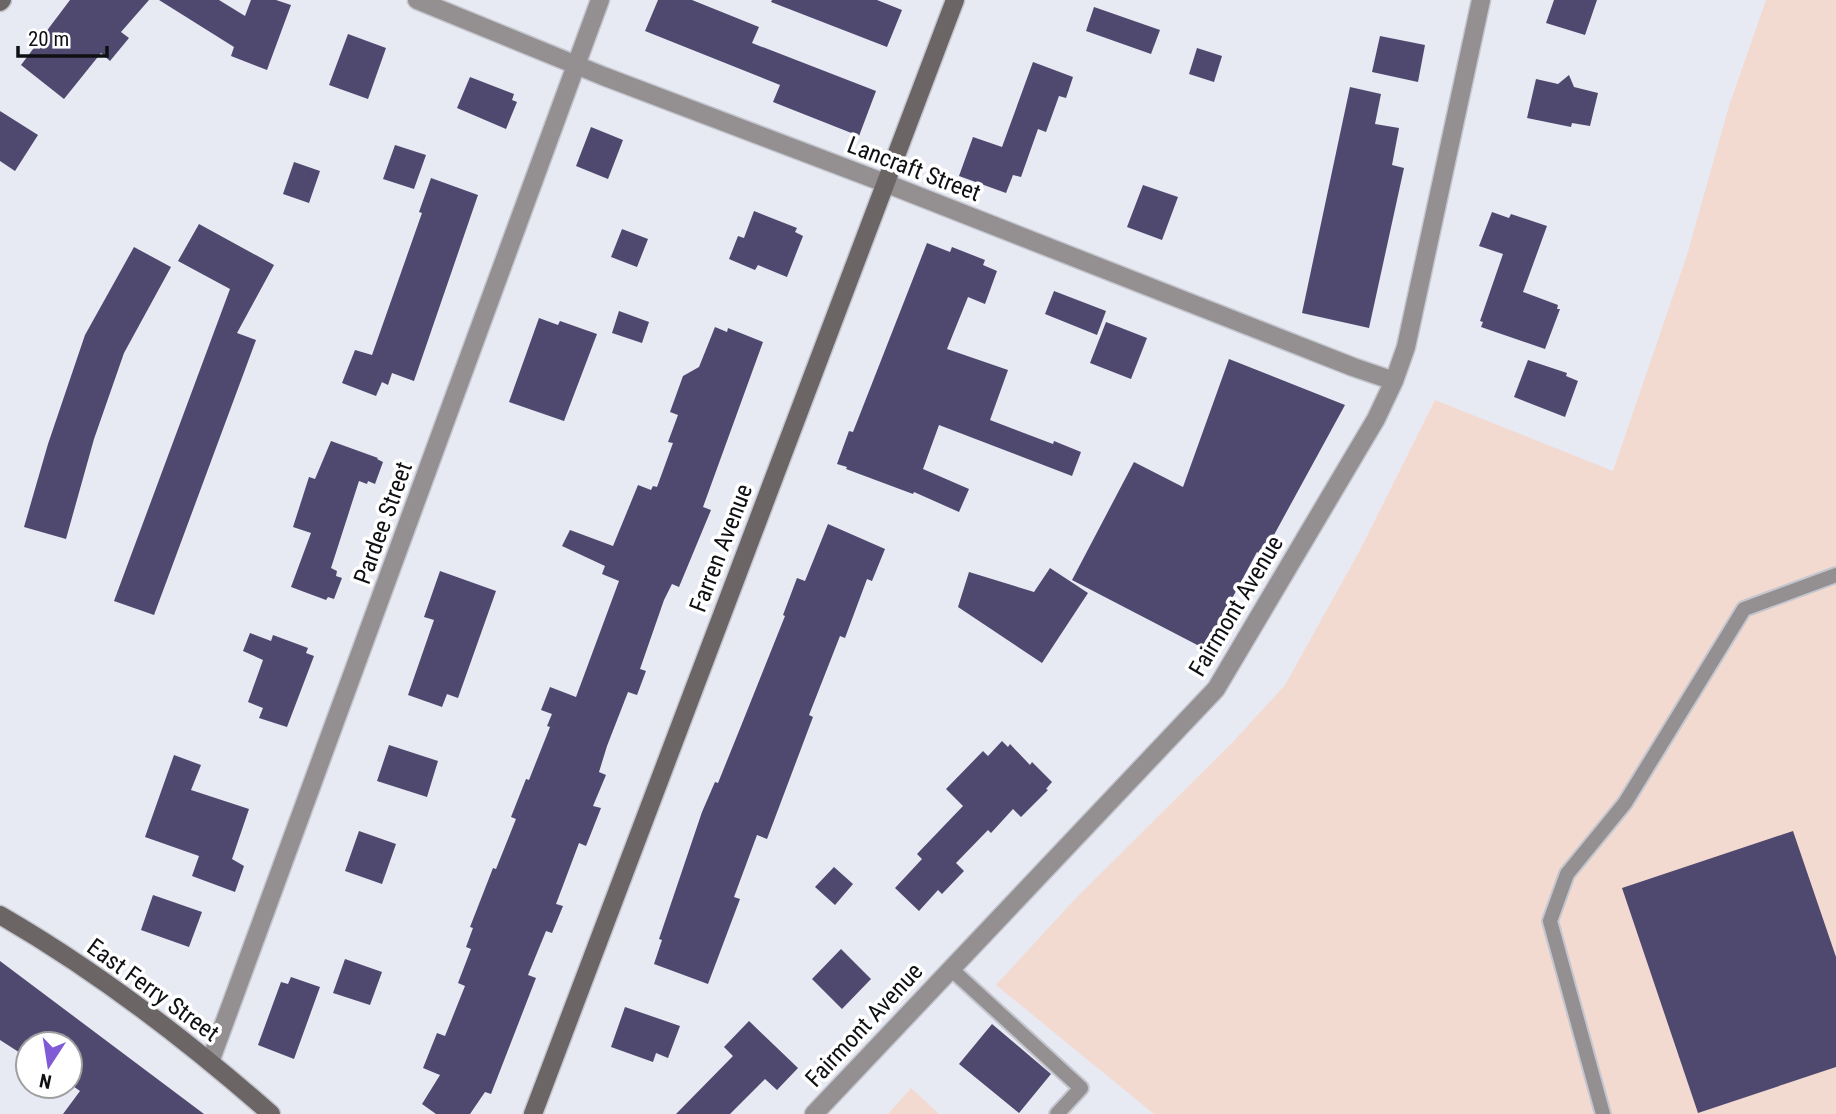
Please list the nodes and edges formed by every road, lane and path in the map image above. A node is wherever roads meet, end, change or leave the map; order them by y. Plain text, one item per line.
1 (417, 0) edge
2 (600, 0) edge
3 (955, 0) edge
4 (1481, 0) edge
5 (578, 66) junction
6 (885, 183) junction
7 (1394, 381) junction
8 (1836, 575) edge
9 (0, 915) edge
10 (951, 969) junction
11 (210, 1062) junction
12 (271, 1114) edge
13 (533, 1114) edge
14 (814, 1114) edge
15 (1056, 1114) edge
16 (1603, 1114) edge

1 - 5 street, Lancraft Street
2 - 5 street, Pardee Street
3 - 6 main road, Farren Avenue
4 - 7 street, Fairmont Avenue
5 - 6 street, Lancraft Street
5 - 11 street, Pardee Street
6 - 7 street, Lancraft Street
6 - 13 main road, Farren Avenue
7 - 10 street, Fairmont Avenue
8 - 16 lane
9 - 11 main road, East Ferry Street
10 - 14 street, Fairmont Avenue
10 - 15 lane
11 - 12 main road, East Ferry Street

